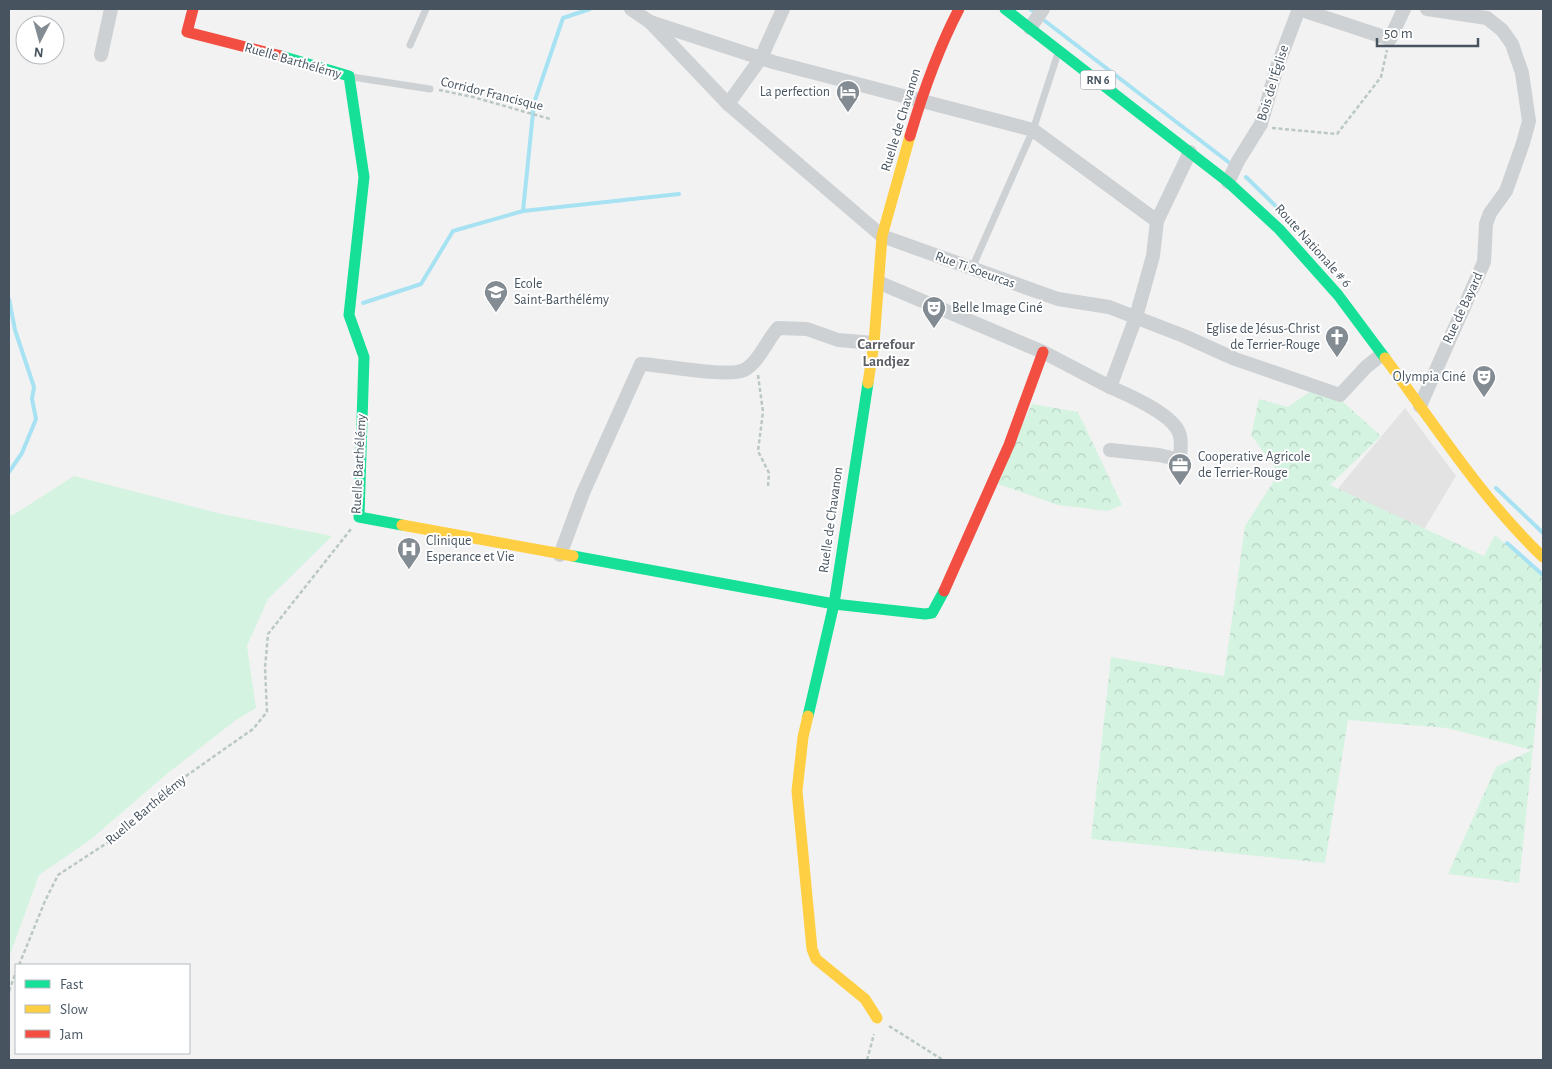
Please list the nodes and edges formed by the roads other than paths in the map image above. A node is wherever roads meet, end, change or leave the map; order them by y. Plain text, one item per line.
1 (111, 9) edge
2 (193, 9) edge
3 (426, 9) edge
4 (631, 9) edge
5 (783, 9) edge
6 (958, 9) edge
7 (1005, 9) edge
8 (1043, 9) edge
9 (1299, 9) edge
10 (1404, 9) edge
11 (1427, 9) edge
12 (650, 22) junction
13 (1030, 28) junction
14 (410, 45) dead end
15 (1059, 49) junction
16 (101, 55) dead end
17 (761, 58) junction
18 (349, 76) junction
19 (430, 89) road end
20 (920, 101) junction
21 (728, 104) junction
22 (1033, 130) junction
23 (1190, 152) junction
24 (1228, 182) junction
25 (1157, 221) junction
26 (882, 236) junction
27 (972, 268) junction
28 (880, 283) junction
29 (1136, 317) junction
30 (874, 343) junction
31 (1043, 352) junction
32 (1381, 355) junction
33 (1110, 387) junction
34 (1420, 406) junction
35 (1110, 450) dead end
36 (560, 555) junction
37 (1543, 557) edge
38 (834, 604) junction
39 (877, 1018) road end

1 - 16 street
2 - 18 street, Ruelle Barthélémy
3 - 14 lane
4 - 12 street
5 - 17 street
6 - 20 street, Ruelle de Chavanon
7 - 13 street, Route Nationale # 6 / RN 6
8 - 13 street
9 - 10 street
9 - 24 street, Bois de l'Église
11 - 34 street, Rue de Bayard
12 - 17 street
12 - 21 street, Rue Ti Soeurcas
13 - 15 street, Route Nationale # 6 / RN 6
15 - 22 lane
15 - 23 street, Route Nationale # 6 / RN 6
17 - 20 street
17 - 21 street
18 - 19 lane
18 - 36 street, Ruelle Barthélémy
20 - 22 street
20 - 26 street, Ruelle de Chavanon
21 - 26 street, Rue Ti Soeurcas
22 - 25 street
22 - 27 lane
23 - 24 street, Route Nationale # 6 / RN 6
23 - 25 street
24 - 32 street, Route Nationale # 6 / RN 6
25 - 29 street
26 - 27 street, Rue Ti Soeurcas
26 - 28 street, Ruelle de Chavanon
27 - 29 street, Rue Ti Soeurcas
28 - 30 street, Ruelle de Chavanon
28 - 31 street
29 - 32 street, Rue Ti Soeurcas
29 - 33 street
30 - 36 street
30 - 38 street, Ruelle de Chavanon
31 - 33 street
31 - 38 street
32 - 34 street, Route Nationale # 6 / RN 6
33 - 35 street
34 - 37 street, Route Nationale # 6 / RN 6
36 - 38 street
38 - 39 street, Ruelle de Chavanon

